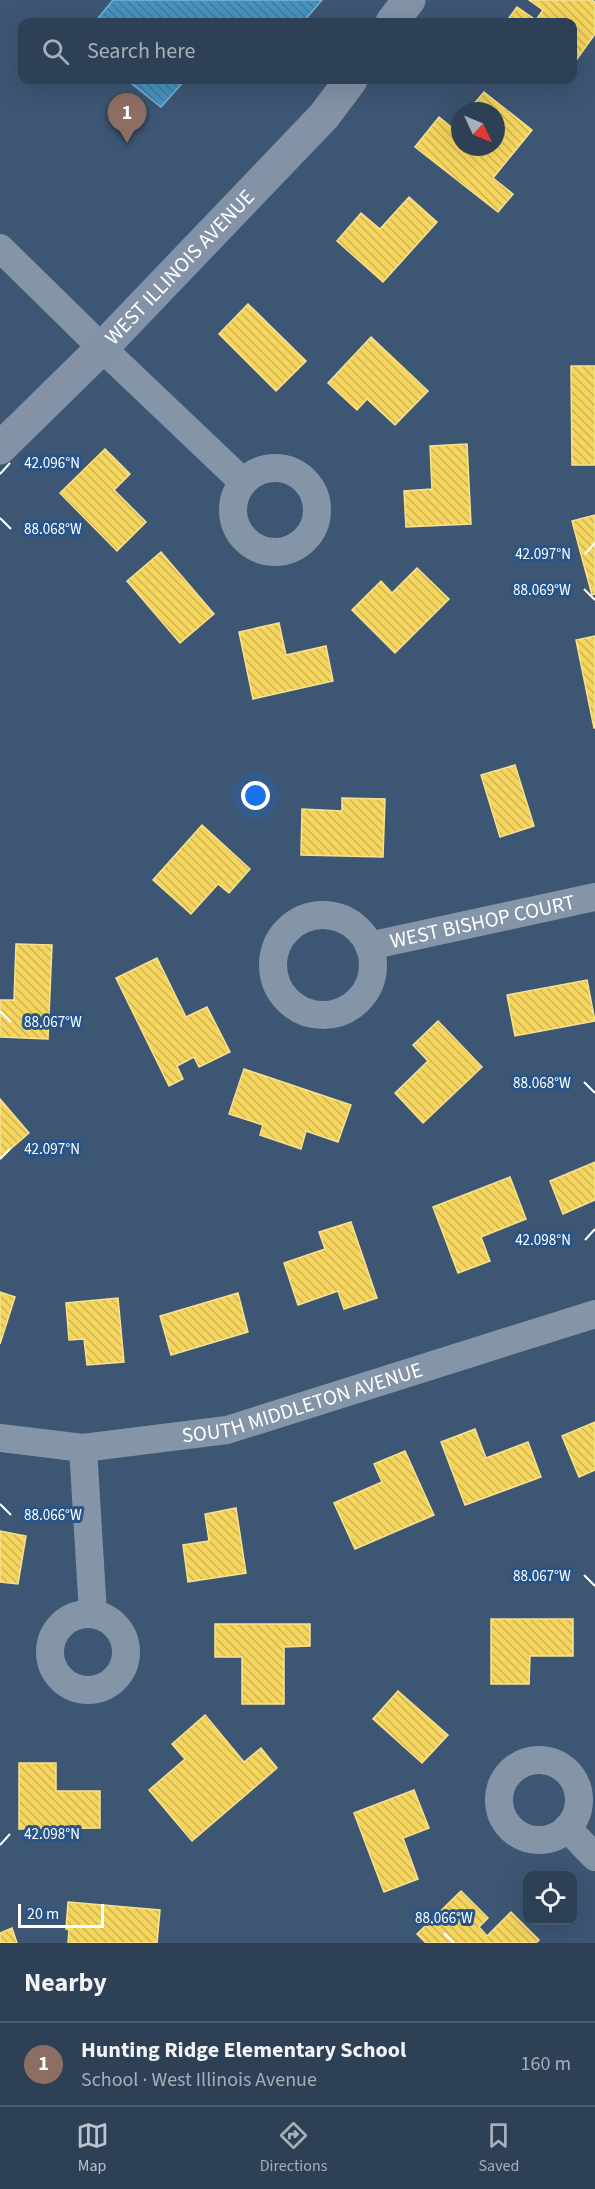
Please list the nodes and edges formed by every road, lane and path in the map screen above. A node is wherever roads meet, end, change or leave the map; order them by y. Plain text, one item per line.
1 (409, 0) edge
2 (395, 18) edge
3 (348, 84) edge
4 (0, 248) edge
5 (102, 348) junction
6 (0, 448) edge
7 (243, 482) dead end
8 (595, 897) edge
9 (369, 946) dead end
10 (595, 1314) edge
11 (0, 1438) edge
12 (83, 1448) junction
13 (93, 1613) dead end
14 (567, 1828) dead end
15 (595, 1857) edge

1 - 2 main road
3 - 5 main road, WEST ILLINOIS AVENUE
4 - 5 street
5 - 6 main road, WEST ILLINOIS AVENUE
5 - 7 street
8 - 9 street, WEST BISHOP COURT
10 - 12 street, SOUTH MIDDLETON AVENUE
11 - 12 street, SOUTH MIDDLETON AVENUE
12 - 13 street
14 - 15 street

